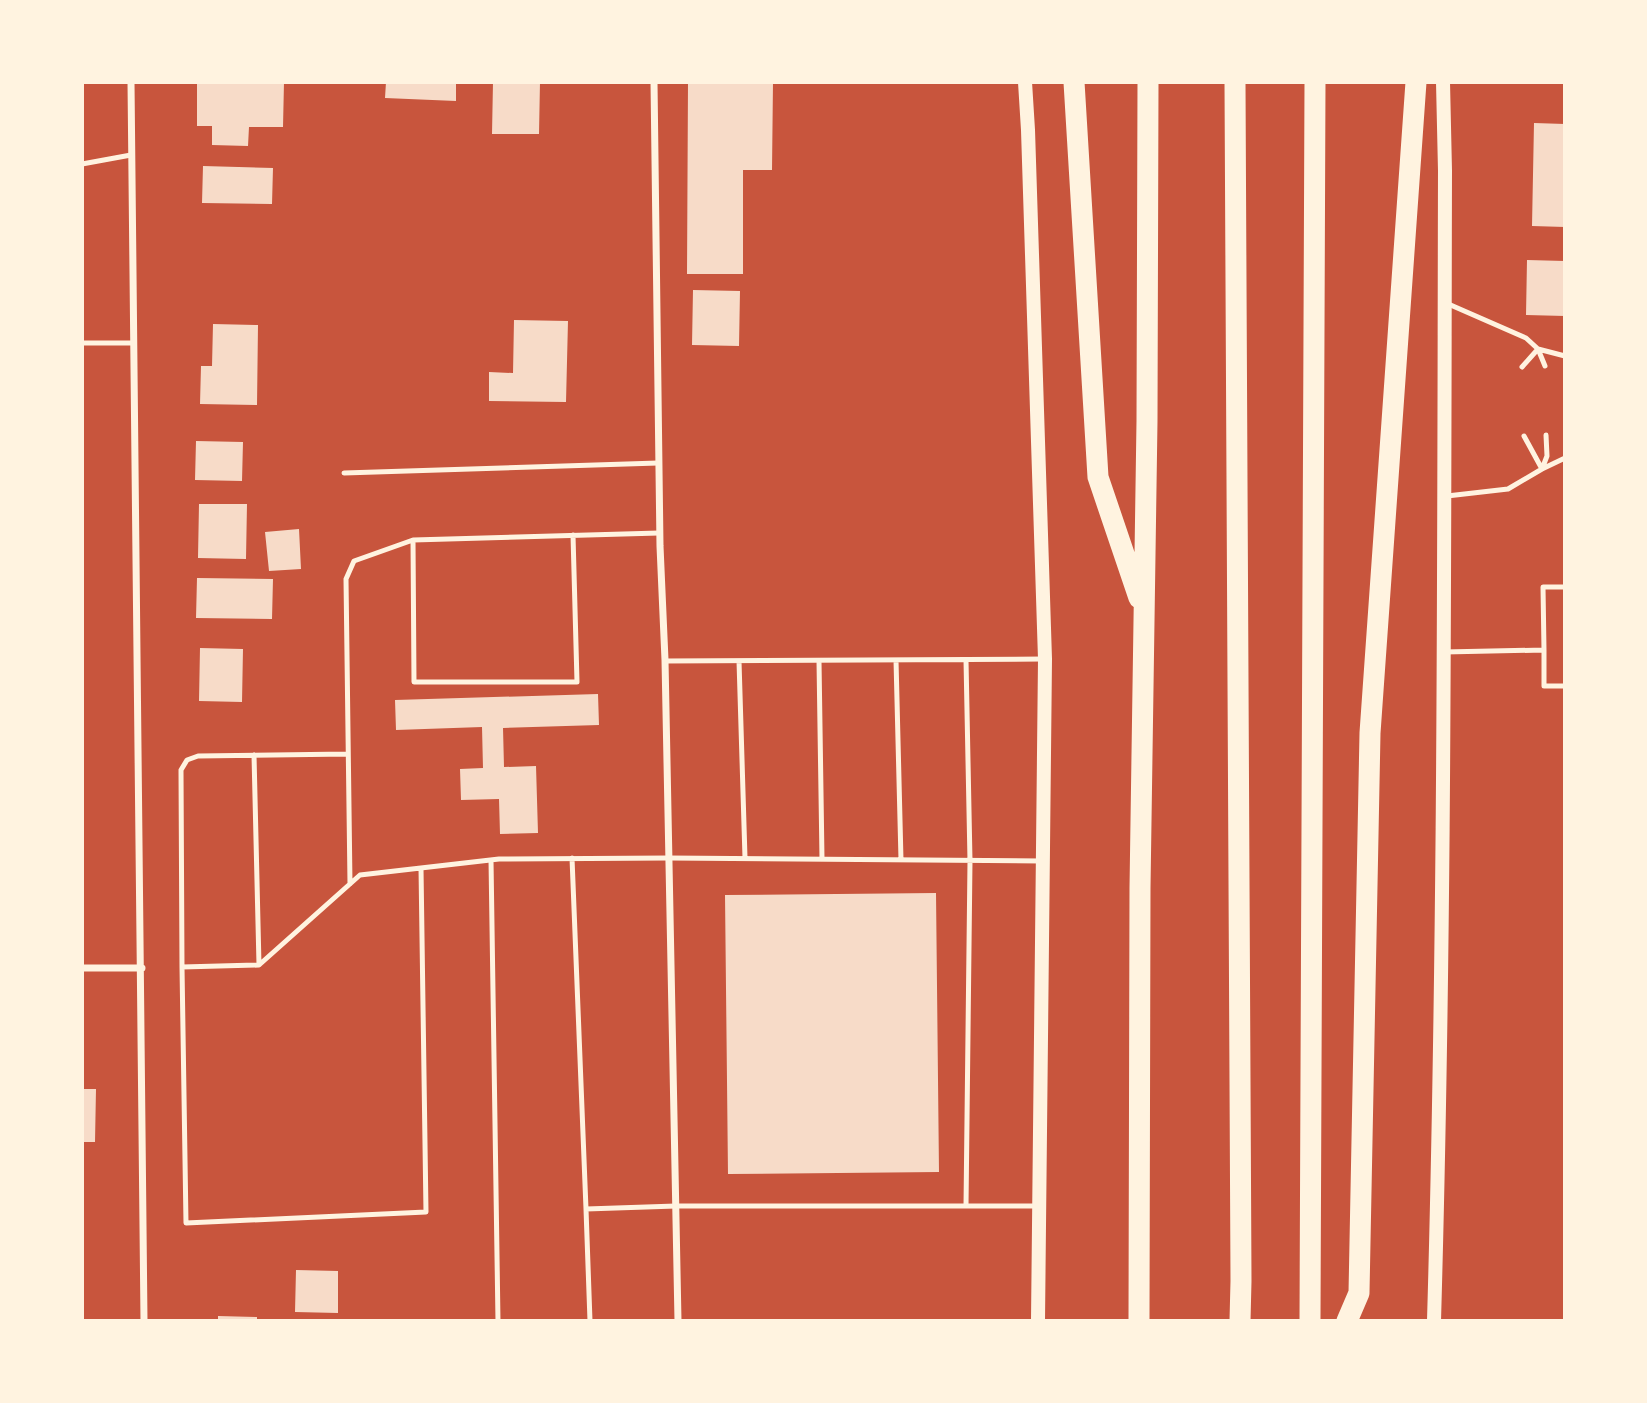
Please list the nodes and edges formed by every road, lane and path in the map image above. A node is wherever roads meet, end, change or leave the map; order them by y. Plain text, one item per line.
1 (131, 82) edge
2 (654, 82) edge
3 (1025, 82) edge
4 (1074, 82) edge
5 (1148, 82) edge
6 (1235, 82) edge
7 (1315, 82) edge
8 (1416, 82) edge
9 (1443, 82) edge
10 (131, 155) junction
11 (82, 164) edge
12 (1444, 302) junction
13 (82, 343) edge
14 (132, 343) junction
15 (1538, 349) junction
16 (1565, 356) edge
17 (1545, 366) dead end
18 (1522, 368) dead end
19 (1546, 435) dead end
20 (1524, 436) dead end
21 (1565, 458) edge
22 (658, 463) junction
23 (1542, 470) junction
24 (344, 473) dead end
25 (1444, 496) junction
26 (659, 533) junction
27 (573, 536) junction
28 (413, 540) junction
29 (1565, 587) edge
30 (1144, 613) junction
31 (1544, 650) junction
32 (1444, 652) junction
33 (1045, 659) junction
34 (896, 660) junction
35 (966, 660) junction
36 (739, 661) junction
37 (819, 661) junction
38 (665, 662) junction
39 (1565, 686) edge
40 (348, 754) junction
41 (254, 755) junction
42 (669, 858) junction
43 (572, 859) junction
44 (745, 859) junction
45 (822, 859) junction
46 (491, 860) junction
47 (901, 860) junction
48 (970, 861) junction
49 (1042, 861) junction
50 (421, 868) junction
51 (350, 884) junction
52 (259, 965) junction
53 (182, 967) junction
54 (82, 968) edge
55 (142, 968) junction
56 (676, 1206) junction
57 (966, 1206) junction
58 (1038, 1206) junction
59 (586, 1209) junction
60 (144, 1321) edge
61 (498, 1321) edge
62 (590, 1321) edge
63 (678, 1321) edge
64 (1038, 1321) edge
65 (1139, 1321) edge
66 (1240, 1321) edge
67 (1310, 1321) edge
68 (1347, 1321) edge
69 (1434, 1321) edge

1 - 10 street
2 - 22 street
3 - 33 main road
4 - 30 highway
5 - 30 highway
6 - 66 highway
7 - 67 highway
8 - 68 highway
9 - 12 main road
10 - 11 lane
10 - 14 street
12 - 15 lane
12 - 25 main road
13 - 14 lane
14 - 55 street
15 - 16 lane
15 - 17 lane
15 - 18 lane
19 - 23 lane
20 - 23 lane
21 - 23 lane
22 - 24 lane
22 - 26 street
23 - 25 lane
25 - 32 main road
26 - 27 lane
26 - 38 street
27 - 28 lane
27 - 28 lane
28 - 40 lane
29 - 31 lane
30 - 65 highway
31 - 32 lane
31 - 39 lane
32 - 69 main road
33 - 35 lane
33 - 49 main road
34 - 35 lane
34 - 37 lane
34 - 47 lane
35 - 48 lane
36 - 37 lane
36 - 38 lane
36 - 44 lane
37 - 45 lane
38 - 42 street
40 - 41 lane
40 - 51 lane
41 - 52 lane
41 - 53 lane
42 - 43 lane
42 - 44 lane
42 - 56 street
43 - 46 lane
43 - 59 lane
44 - 45 lane
45 - 47 lane
46 - 50 lane
46 - 61 lane
47 - 48 lane
48 - 49 lane
48 - 57 lane
49 - 58 main road
50 - 51 lane
50 - 53 lane
51 - 52 lane
52 - 53 lane
54 - 55 street
55 - 60 street
56 - 57 lane
56 - 59 lane
56 - 63 street
57 - 58 lane
58 - 64 main road
59 - 62 lane

